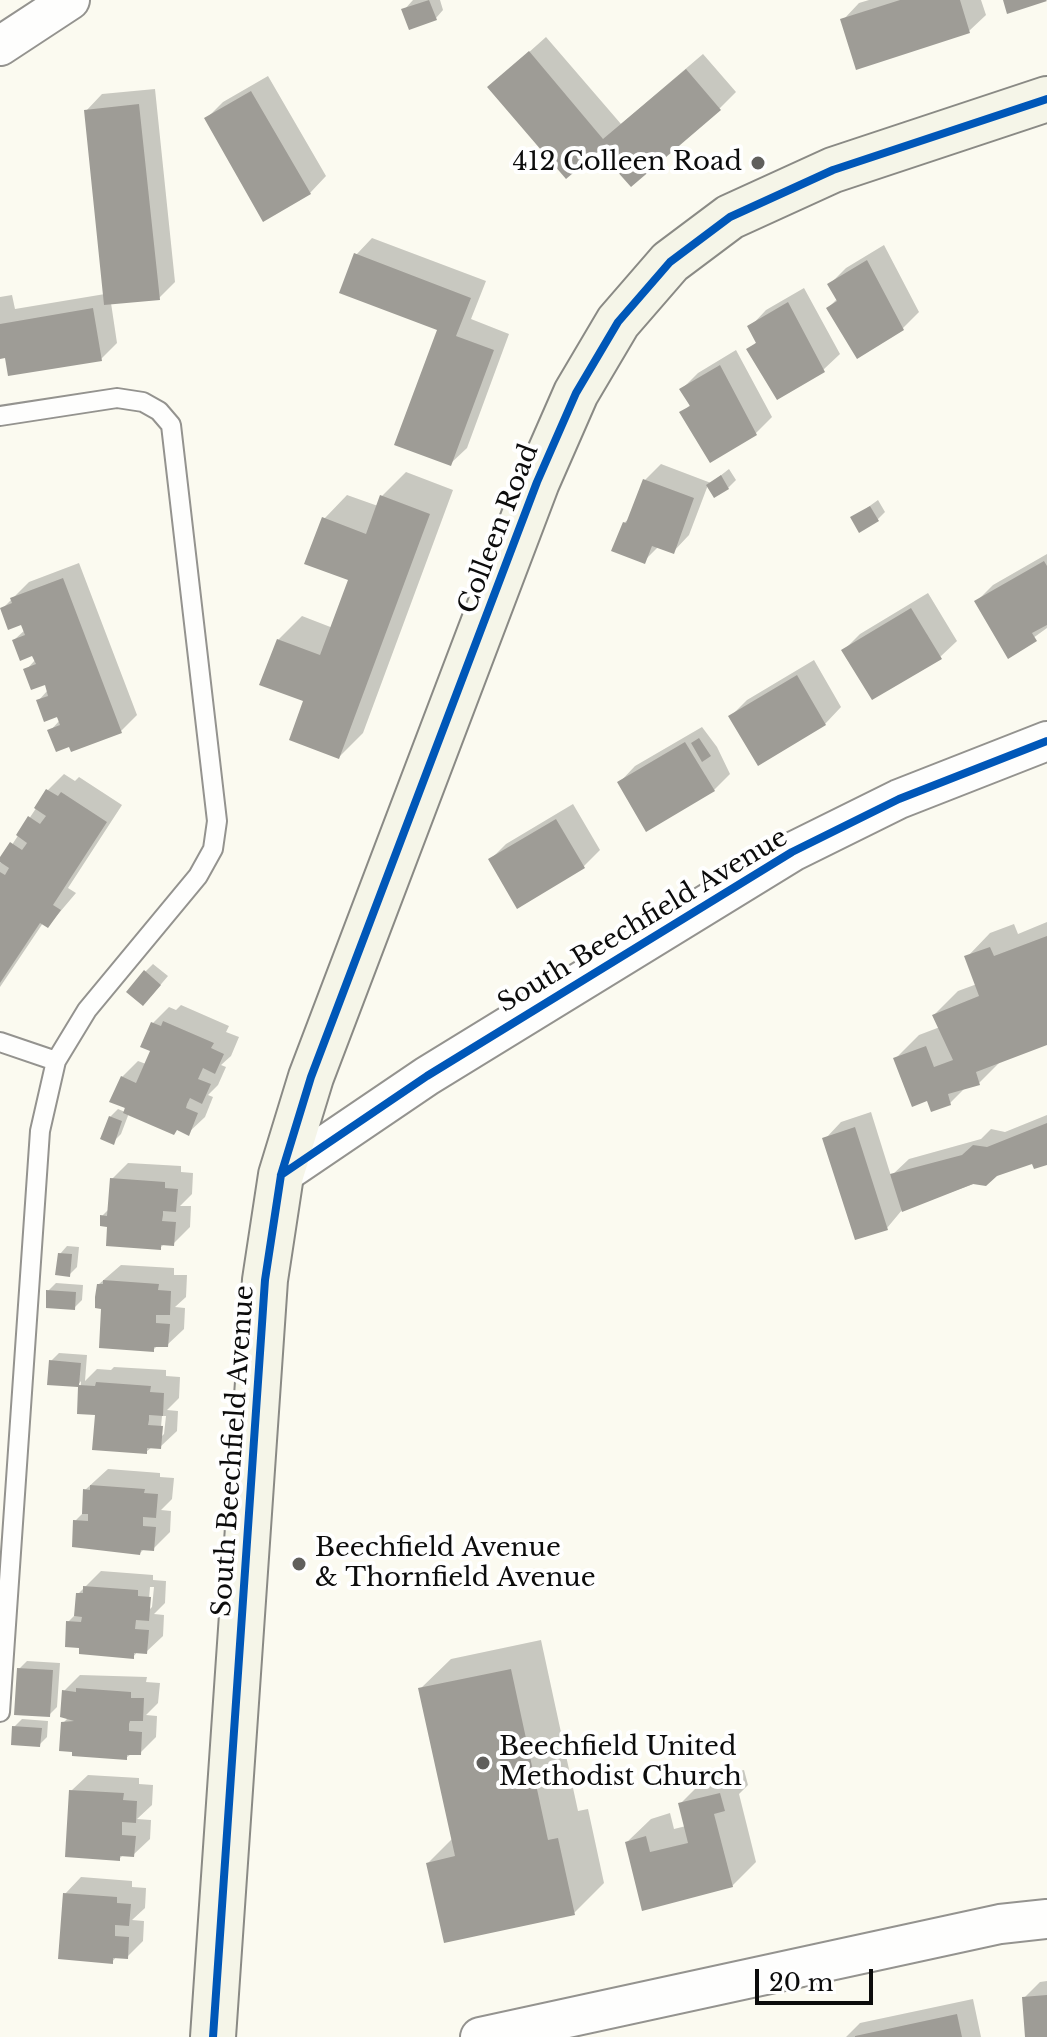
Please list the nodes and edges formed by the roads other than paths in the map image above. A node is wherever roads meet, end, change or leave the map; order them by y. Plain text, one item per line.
1 (70, 0) edge
2 (0, 46) edge
3 (1047, 99) edge
4 (0, 416) edge
5 (1047, 741) edge
6 (0, 1042) edge
7 (56, 1061) junction
8 (281, 1175) junction
9 (0, 1712) edge
10 (1047, 1919) edge
11 (213, 2037) edge
12 (480, 2037) edge

1 - 2 street
3 - 8 street, Colleen Road
4 - 7 lane
5 - 8 street, South Beechfield Avenue
6 - 7 lane
7 - 9 lane
8 - 11 street, South Beechfield Avenue
10 - 12 street

